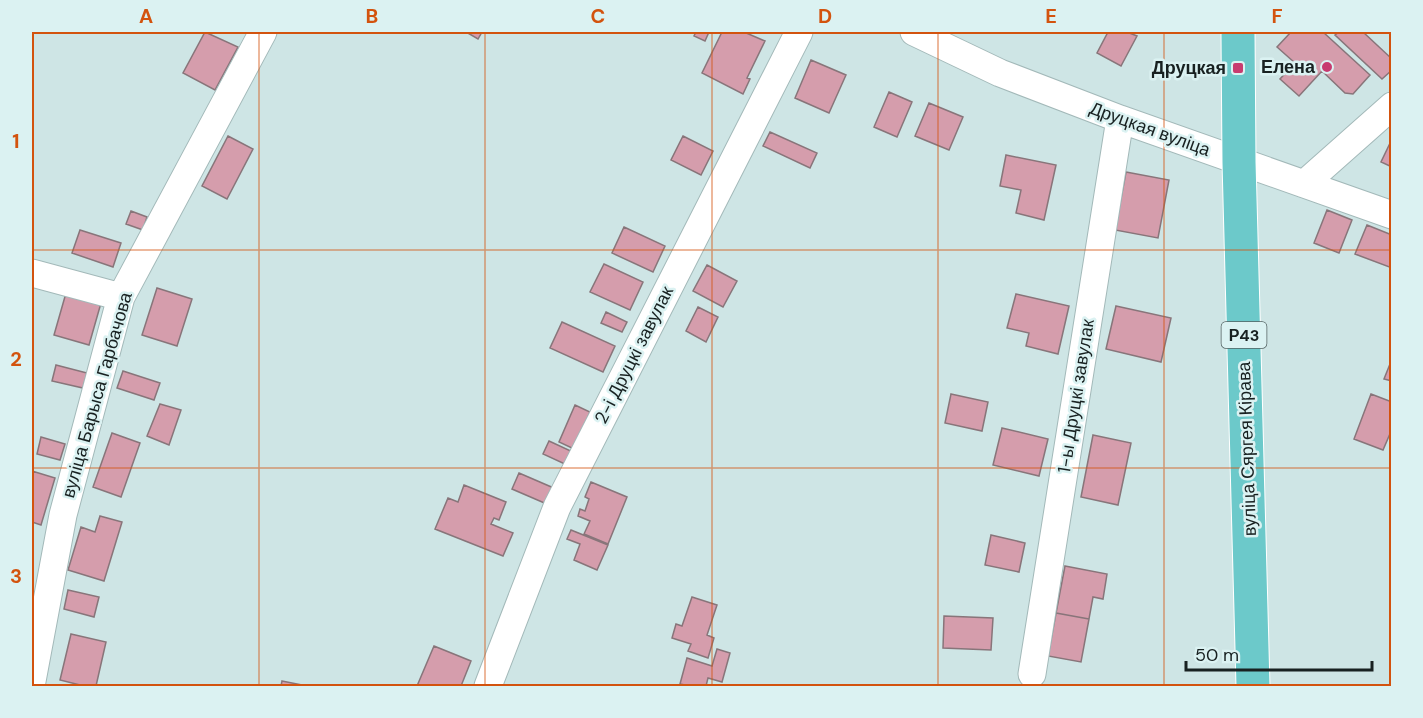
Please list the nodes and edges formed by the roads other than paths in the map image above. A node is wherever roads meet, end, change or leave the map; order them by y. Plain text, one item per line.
1 (263, 32) edge
2 (799, 32) edge
3 (914, 32) edge
4 (1238, 32) edge
5 (1392, 106) edge
6 (1120, 119) junction
7 (1239, 162) junction
8 (1304, 184) junction
9 (1392, 215) edge
10 (32, 273) edge
11 (121, 297) junction
12 (1032, 674) dead end
13 (32, 681) edge
14 (488, 687) edge
15 (1253, 687) edge

1 - 11 street, вуліца Барыса Гарбачова
2 - 14 street, 2-і Друцкі завулак
3 - 6 street, Друцкая вуліца
4 - 7 main road, вуліца Сяргея Кірава / Р43
5 - 8 street
6 - 7 street, Друцкая вуліца
6 - 12 street, 1-ы Друцкі завулак
7 - 8 street, Друцкая вуліца
7 - 15 main road, вуліца Сяргея Кірава / Р43
8 - 9 street, Друцкая вуліца
10 - 11 street
11 - 13 street, вуліца Барыса Гарбачова

